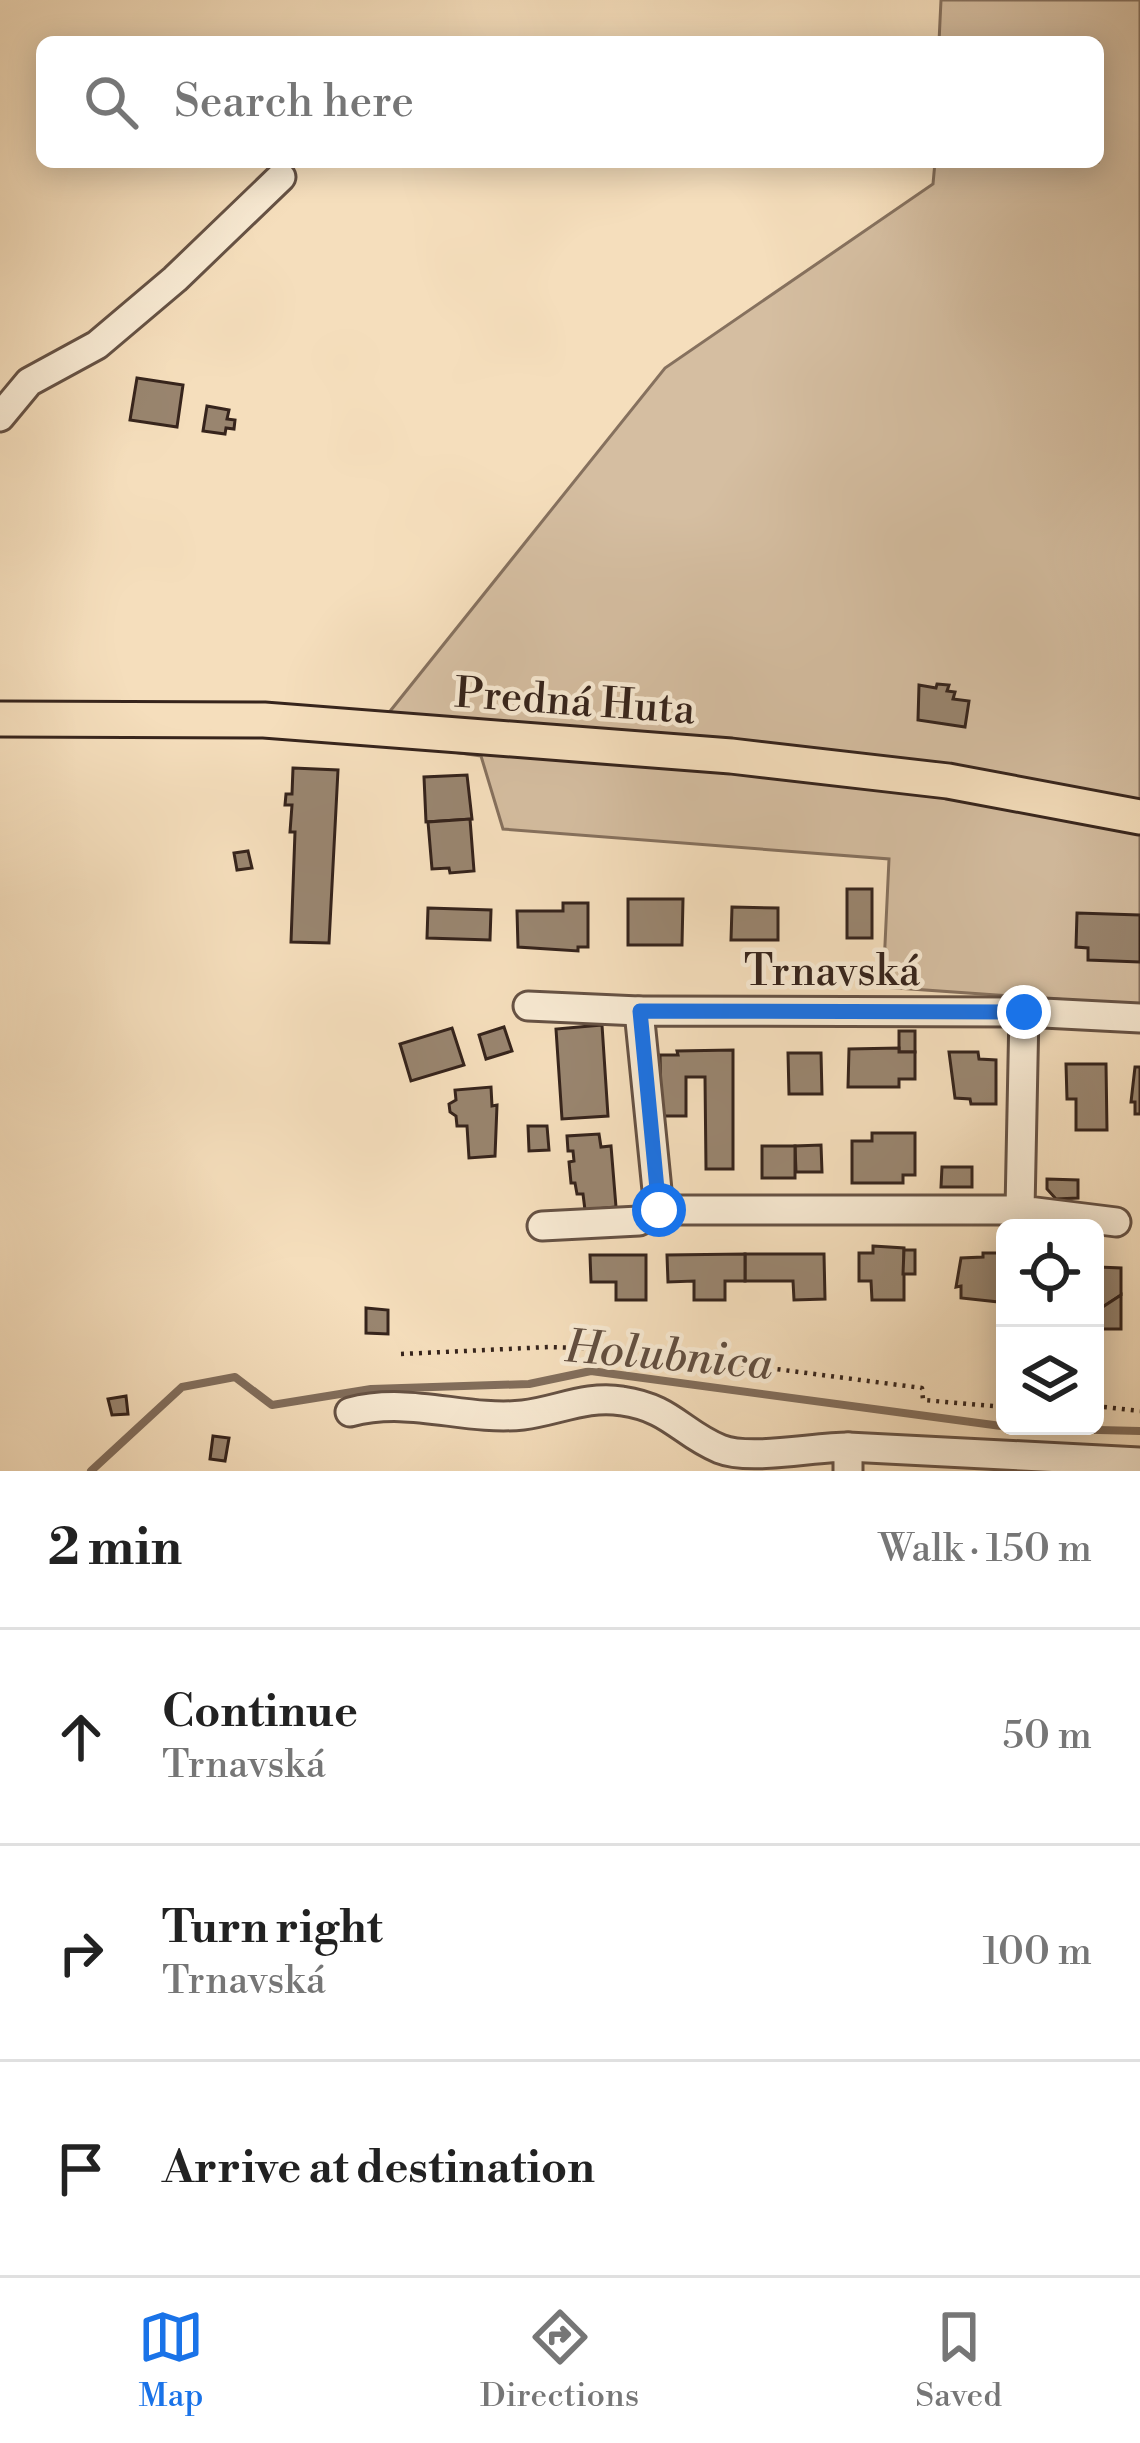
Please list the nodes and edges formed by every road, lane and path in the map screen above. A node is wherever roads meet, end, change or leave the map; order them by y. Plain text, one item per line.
1 (281, 177) dead end
2 (29, 382) junction
3 (0, 385) edge
4 (0, 417) edge
5 (0, 719) edge
6 (1140, 817) edge
7 (528, 1006) dead end
8 (640, 1011) junction
9 (1024, 1012) junction
10 (1140, 1018) edge
11 (659, 1210) junction
12 (1020, 1210) junction
13 (1116, 1222) dead end
14 (542, 1226) dead end
15 (400, 1354) dead end
16 (996, 1406) edge
17 (1104, 1407) edge
18 (1140, 1411) edge
19 (350, 1412) dead end
20 (848, 1459) edge
21 (1140, 1462) edge

1 - 2 street
2 - 3 street
2 - 4 street
5 - 6 main road, Predná Huta
7 - 8 street, Trnavská
8 - 9 street, Trnavská
8 - 11 street
9 - 10 street, Trnavská
9 - 12 street
11 - 12 street
11 - 14 street
12 - 13 street
15 - 16 path
17 - 18 path
19 - 20 street
20 - 21 street

